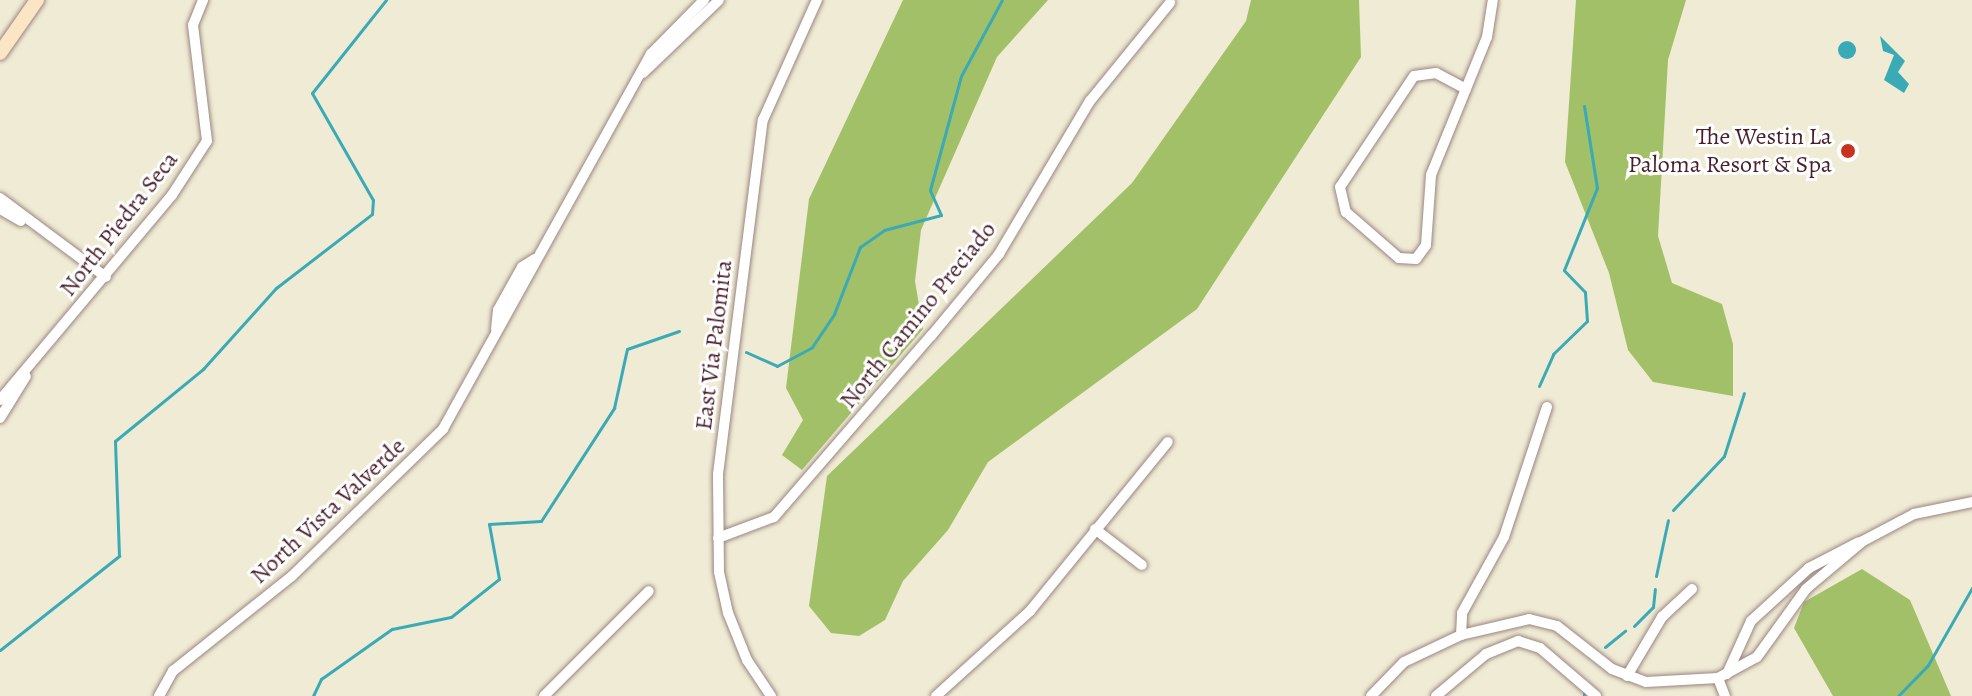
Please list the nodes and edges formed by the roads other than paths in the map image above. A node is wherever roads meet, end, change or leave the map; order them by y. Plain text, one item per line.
1 (37, 0) edge
2 (203, 0) edge
3 (704, 0) edge
4 (719, 0) edge
5 (817, 0) edge
6 (1493, 0) edge
7 (1170, 3) dead end
8 (0, 53) edge
9 (643, 73) junction
10 (1466, 89) junction
11 (0, 198) edge
12 (0, 209) edge
13 (30, 225) junction
14 (106, 277) junction
15 (30, 367) junction
16 (0, 400) edge
17 (1547, 407) dead end
18 (0, 418) edge
19 (1168, 442) dead end
20 (1972, 502) edge
21 (1095, 529) junction
22 (718, 538) junction
23 (1863, 541) junction
24 (1142, 565) dead end
25 (1692, 589) dead end
26 (649, 591) dead end
27 (1461, 635) junction
28 (1627, 676) junction
29 (1722, 676) junction
30 (159, 696) edge
31 (544, 696) edge
32 (771, 696) edge
33 (936, 696) edge
34 (1371, 696) edge
35 (1436, 696) edge
36 (1596, 696) edge
37 (1725, 696) edge

1 - 8 main road
2 - 14 street, North Piedra Seca
3 - 9 street, North Vista Valverde
4 - 9 street, North Vista Valverde
5 - 22 street, East Via Palomita
6 - 10 street
7 - 22 street, North Camino Preciado
9 - 30 street, North Vista Valverde
10 - 10 street
11 - 13 street
12 - 13 street
13 - 14 street
14 - 15 street, North Piedra Seca
15 - 16 street, North Piedra Seca
15 - 18 street, North Piedra Seca
17 - 27 street
19 - 21 street
20 - 23 street
21 - 24 street
21 - 33 street
22 - 32 street, East Via Palomita
23 - 29 street
23 - 29 street
25 - 28 street
26 - 31 street
27 - 28 street
27 - 34 street
28 - 29 street
29 - 37 street
35 - 36 street

